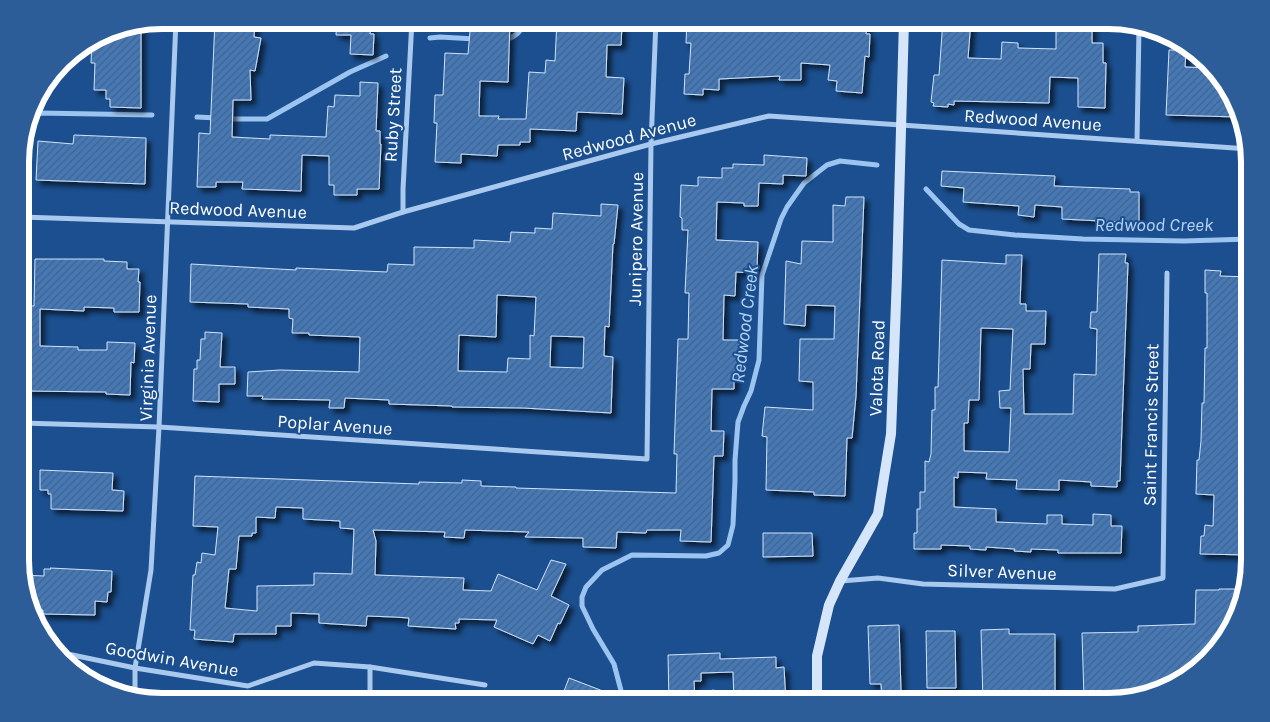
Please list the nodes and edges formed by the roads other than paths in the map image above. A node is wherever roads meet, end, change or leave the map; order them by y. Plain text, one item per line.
1 (176, 29) edge
2 (412, 29) edge
3 (656, 29) edge
4 (904, 29) edge
5 (1139, 32) edge
6 (902, 126) junction
7 (1137, 141) junction
8 (651, 144) junction
9 (1240, 148) edge
10 (404, 212) junction
11 (29, 217) edge
12 (168, 221) junction
13 (1167, 273) dead end
14 (29, 423) edge
15 (160, 427) junction
16 (647, 459) joint
17 (1163, 578) joint
18 (840, 581) junction
19 (68, 654) edge
20 (370, 667) junction
21 (135, 668) junction
22 (485, 685) dead end
23 (135, 690) edge
24 (370, 693) edge
25 (817, 693) edge

1 - 12 street, Virginia Avenue
2 - 10 street, Ruby Street
3 - 8 street, Junipero Avenue
4 - 6 street, Valota Road
5 - 7 street
6 - 7 street, Redwood Avenue
6 - 8 street, Redwood Avenue
6 - 18 street, Valota Road
7 - 9 street, Redwood Avenue
8 - 10 street, Redwood Avenue
8 - 16 street, Junipero Avenue
10 - 12 street, Redwood Avenue
11 - 12 street, Redwood Avenue
12 - 15 street, Virginia Avenue
13 - 17 street, Saint Francis Street
14 - 15 street, Poplar Avenue
15 - 16 street, Poplar Avenue
15 - 21 street, Virginia Avenue
17 - 18 street, Silver Avenue
18 - 25 street, Valota Road
19 - 21 street, Goodwin Avenue
20 - 21 street, Goodwin Avenue
20 - 22 street, Goodwin Avenue
20 - 24 street
21 - 23 street, Virginia Avenue

